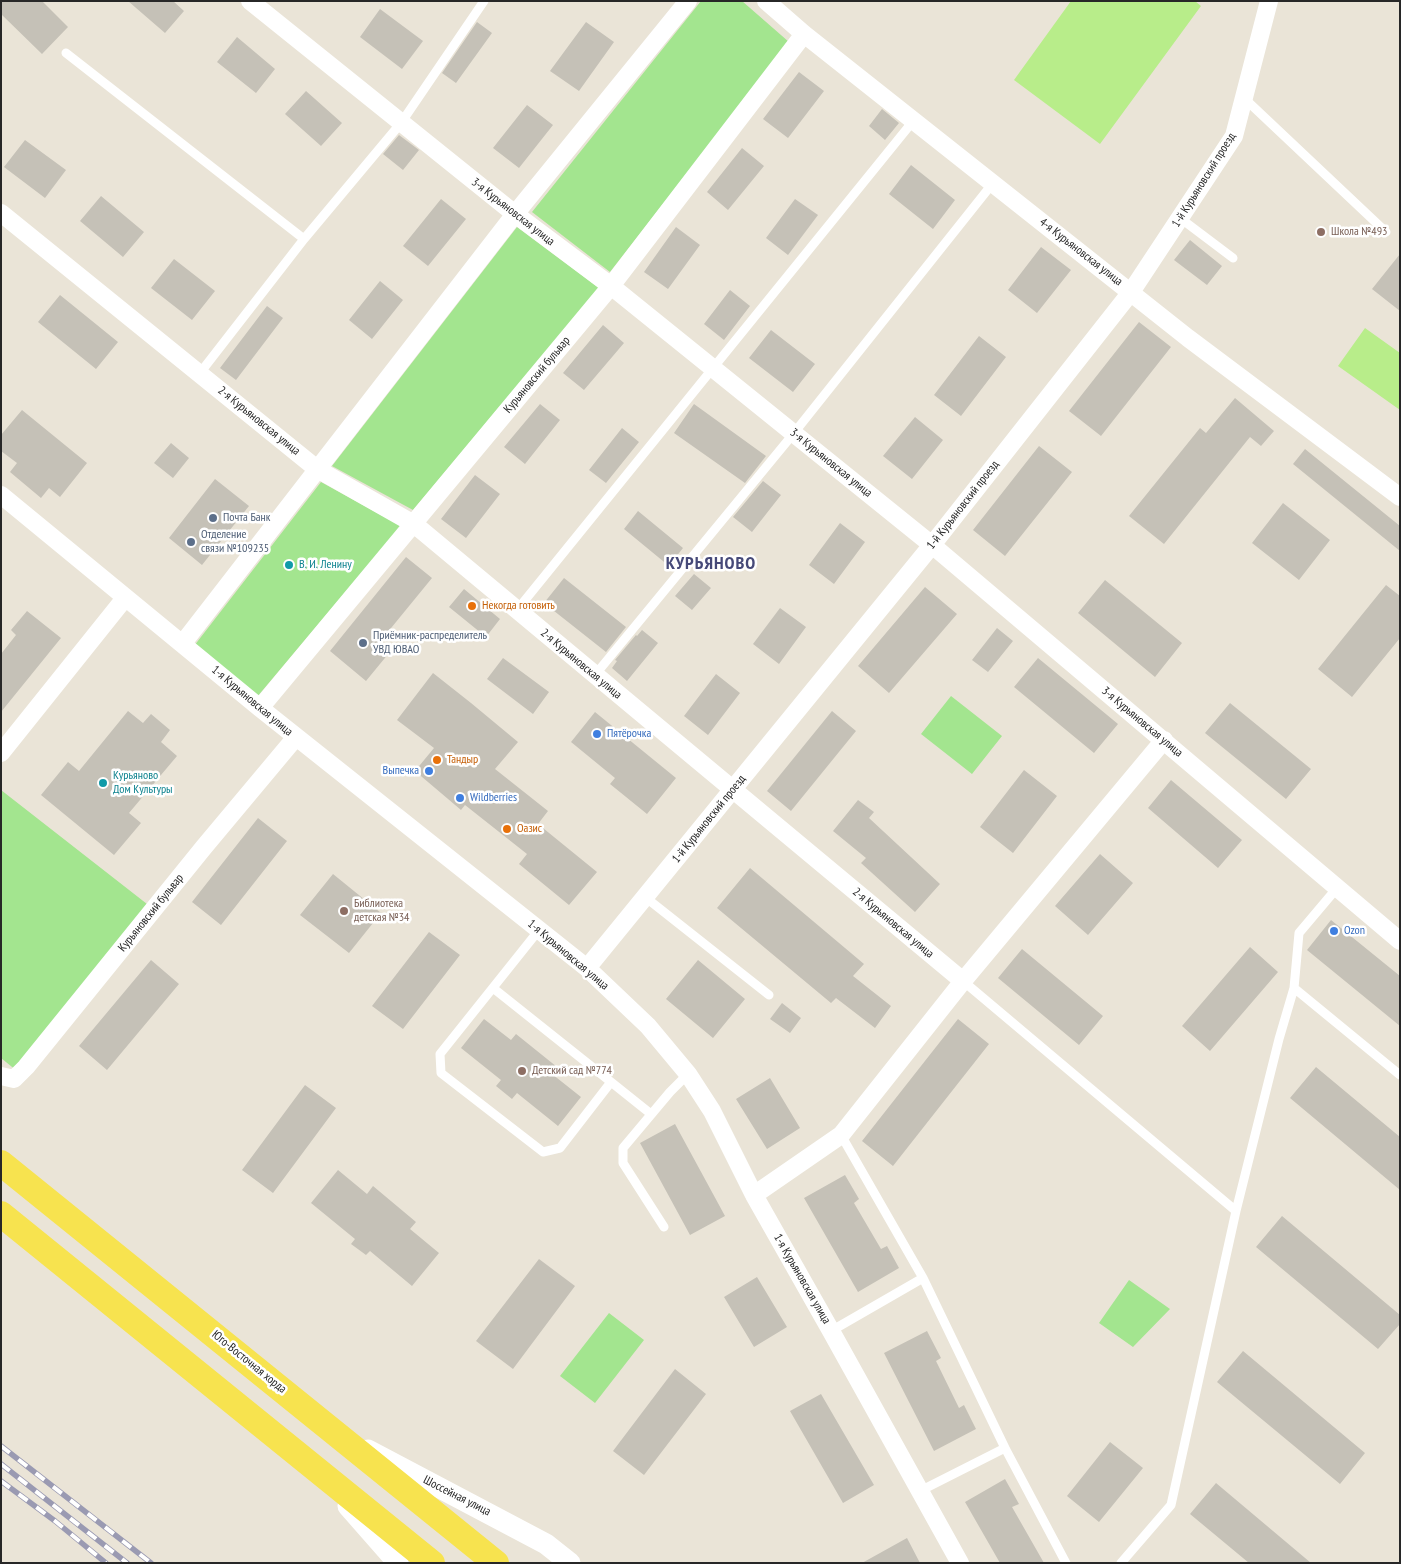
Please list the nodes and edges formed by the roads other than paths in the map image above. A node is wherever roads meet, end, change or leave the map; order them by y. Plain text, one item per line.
1 (250, 1) edge
2 (484, 1) edge
3 (688, 1) edge
4 (766, 1) edge
5 (1269, 1) edge
6 (804, 34) junction
7 (66, 53) dead end
8 (1244, 98) junction
9 (914, 120) junction
10 (401, 123) junction
11 (993, 183) junction
12 (1, 213) edge
13 (515, 214) junction
14 (1180, 218) junction
15 (1386, 232) dead end
16 (304, 238) junction
17 (1233, 258) dead end
18 (611, 286) junction
19 (1131, 292) junction
20 (713, 368) junction
21 (200, 373) junction
22 (794, 433) junction
23 (318, 469) junction
24 (1, 495) edge
25 (1400, 497) edge
26 (414, 524) junction
27 (932, 545) junction
28 (125, 598) junction
29 (517, 610) junction
30 (183, 643) junction
31 (595, 675) junction
32 (260, 708) junction
33 (296, 737) junction
34 (1164, 740) junction
35 (1, 753) edge
36 (732, 790) junction
37 (1337, 888) junction
38 (645, 897) junction
39 (539, 930) junction
40 (1400, 941) edge
41 (587, 968) junction
42 (963, 981) junction
43 (493, 988) junction
44 (1294, 988) junction
45 (769, 996) dead end
46 (688, 1074) junction
47 (1400, 1075) edge
48 (1, 1076) edge
49 (611, 1082) junction
50 (651, 1114) junction
51 (842, 1135) junction
52 (1, 1163) edge
53 (754, 1194) junction
54 (1236, 1211) junction
55 (1, 1214) edge
56 (664, 1228) dead end
57 (923, 1278) junction
58 (831, 1330) junction
59 (340, 1435) junction
60 (1005, 1448) junction
61 (316, 1468) junction
62 (920, 1491) junction
63 (398, 1563) edge
64 (432, 1563) edge
65 (496, 1563) edge
66 (570, 1563) edge
67 (960, 1563) edge
68 (1066, 1563) edge
69 (1121, 1563) edge

1 - 10 street, 3-я Курьяновская улица
2 - 10 lane
3 - 13 street
4 - 6 street, 4-я Курьяновская улица
5 - 8 street, 1-й Курьяновский проезд
6 - 9 street, 4-я Курьяновская улица
6 - 18 street, Курьяновский бульвар
7 - 16 lane
8 - 14 street, 1-й Курьяновский проезд
8 - 15 lane
9 - 11 street, 4-я Курьяновская улица
9 - 20 lane
10 - 13 street, 3-я Курьяновская улица
10 - 16 lane
11 - 19 street, 4-я Курьяновская улица
11 - 22 lane
12 - 21 street, 2-я Курьяновская улица
13 - 18 street, 3-я Курьяновская улица
13 - 23 street
14 - 17 lane
14 - 19 street, 1-й Курьяновский проезд
16 - 21 lane
18 - 20 street, 3-я Курьяновская улица
18 - 26 street, Курьяновский бульвар
19 - 25 street, 4-я Курьяновская улица
19 - 27 street, 1-й Курьяновский проезд
20 - 22 street, 3-я Курьяновская улица
20 - 29 lane
21 - 23 street, 2-я Курьяновская улица
22 - 27 street, 3-я Курьяновская улица
22 - 31 lane
23 - 26 street, 2-я Курьяновская улица
23 - 30 street
24 - 28 street, 1-я Курьяновская улица
26 - 29 street, 2-я Курьяновская улица
26 - 32 street, Курьяновский бульвар
27 - 34 street, 3-я Курьяновская улица
27 - 36 street, 1-й Курьяновский проезд
28 - 30 street, 1-я Курьяновская улица
28 - 35 street
29 - 31 street, 2-я Курьяновская улица
30 - 32 street, 1-я Курьяновская улица
31 - 36 street, 2-я Курьяновская улица
32 - 33 street, 1-я Курьяновская улица
33 - 39 street, 1-я Курьяновская улица
33 - 48 street, Курьяновский бульвар
34 - 37 street, 3-я Курьяновская улица
34 - 42 street
36 - 38 street, 1-й Курьяновский проезд
36 - 42 street, 2-я Курьяновская улица
37 - 40 street, 3-я Курьяновская улица
37 - 44 lane
38 - 41 street, 1-й Курьяновский проезд
38 - 45 lane
39 - 41 street, 1-я Курьяновская улица
39 - 43 lane
41 - 46 street, 1-я Курьяновская улица
42 - 51 street
42 - 54 lane
43 - 49 lane
43 - 49 lane
44 - 47 lane
44 - 54 lane
46 - 50 lane
46 - 53 street, 1-я Курьяновская улица
49 - 50 lane
50 - 56 lane
51 - 53 street
51 - 57 lane
52 - 59 main road, Юго-Восточная хорда
53 - 58 street, 1-я Курьяновская улица
54 - 69 lane
55 - 61 main road
57 - 58 lane
57 - 60 lane
58 - 62 street, 1-я Курьяновская улица
59 - 65 main road, Юго-Восточная хорда
59 - 66 street, Шоссейная улица
60 - 62 lane
60 - 68 lane
61 - 63 street
61 - 64 main road
62 - 67 street, 1-я Курьяновская улица

